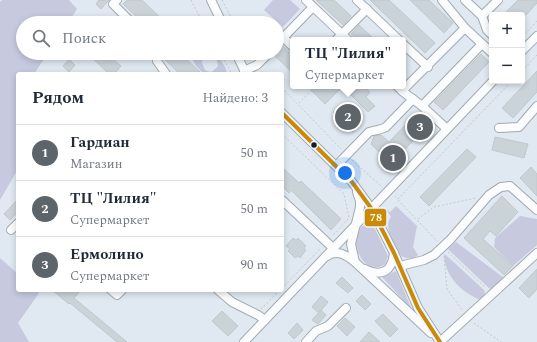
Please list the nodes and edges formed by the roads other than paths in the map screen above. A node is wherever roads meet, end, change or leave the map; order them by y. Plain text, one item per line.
1 (117, 0) edge
2 (211, 0) edge
3 (306, 0) edge
4 (357, 0) edge
5 (442, 0) edge
6 (465, 0) edge
7 (498, 0) edge
8 (313, 6) junction
9 (367, 9) junction
10 (125, 16) edge
11 (219, 16) edge
12 (482, 16) junction
13 (465, 28) junction
14 (489, 33) edge
15 (284, 35) edge
16 (341, 37) edge
17 (343, 37) edge
18 (396, 37) edge
19 (535, 42) edge
20 (482, 44) junction
21 (406, 47) edge
22 (525, 49) edge
23 (489, 50) edge
24 (157, 60) edge
25 (239, 60) edge
26 (262, 60) edge
27 (428, 67) junction
28 (164, 72) edge
29 (245, 72) edge
30 (406, 84) edge
31 (490, 84) edge
32 (400, 89) edge
33 (413, 100) junction
34 (422, 106) junction
35 (537, 106) edge
36 (284, 115) edge
37 (499, 128) dead end
38 (447, 129) junction
39 (336, 166) junction
40 (352, 182) junction
41 (284, 202) edge
42 (371, 208) junction
43 (537, 210) edge
44 (357, 222) junction
45 (16, 225) edge
46 (11, 230) dead end
47 (383, 230) junction
48 (333, 248) junction
49 (394, 253) junction
50 (537, 253) edge
51 (321, 260) junction
52 (357, 263) junction
53 (400, 266) junction
54 (220, 292) edge
55 (346, 308) dead end
56 (265, 320) junction
57 (244, 342) edge
58 (306, 342) edge
59 (440, 342) edge

1 - 10 street
2 - 11 street
3 - 8 street
4 - 9 street
5 - 13 street
6 - 12 street
7 - 12 street
8 - 15 street
8 - 16 street
9 - 17 street
9 - 18 street
12 - 14 street
13 - 20 street
13 - 27 street
19 - 22 street
20 - 23 street
20 - 34 street
21 - 27 street
24 - 28 street
25 - 29 street
26 - 29 street
27 - 30 street
31 - 38 street
32 - 33 street
33 - 34 street
33 - 39 street
34 - 38 street
35 - 37 street
36 - 39 street
38 - 42 street
39 - 40 street
40 - 42 street
40 - 44 street
41 - 48 street
42 - 44 street
42 - 47 street
43 - 53 street
44 - 47 street
44 - 48 street
44 - 52 street
45 - 46 street
47 - 49 street
48 - 51 street
49 - 52 street
49 - 53 street
50 - 59 street
51 - 52 street
51 - 56 street
52 - 59 street
53 - 59 street
54 - 56 street
55 - 58 street
56 - 57 street

